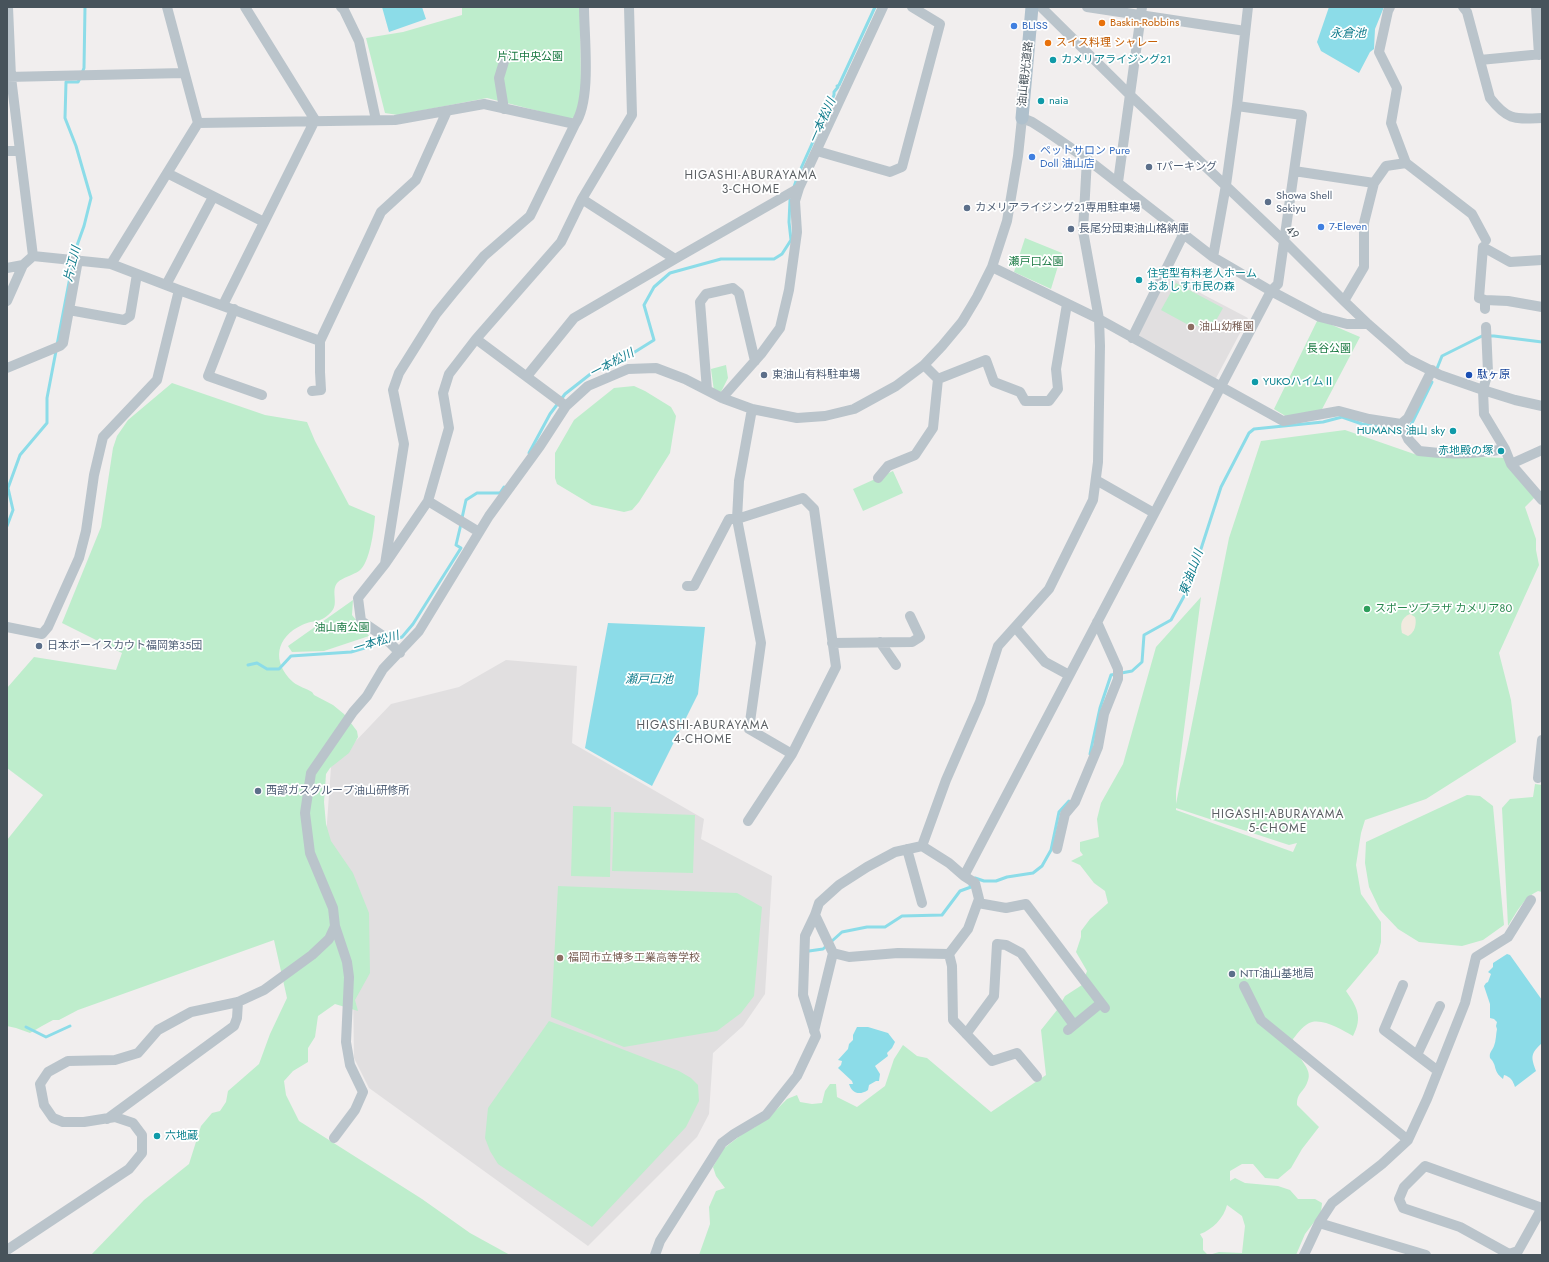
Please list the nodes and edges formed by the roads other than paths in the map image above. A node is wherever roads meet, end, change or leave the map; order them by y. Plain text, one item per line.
1 (8, 7) edge
2 (167, 7) edge
3 (245, 7) edge
4 (341, 7) edge
5 (584, 7) edge
6 (629, 7) edge
7 (882, 7) edge
8 (912, 7) edge
9 (1032, 7) edge
10 (1042, 7) edge
11 (1087, 7) edge
12 (1248, 7) edge
13 (1390, 7) edge
14 (1463, 7) edge
15 (1536, 7) edge
16 (1142, 11) edge
17 (1245, 31) junction
18 (1540, 54) edge
19 (506, 55) dead end
20 (1480, 60) junction
21 (184, 74) junction
22 (9, 77) edge
23 (1130, 95) junction
24 (1237, 106) junction
25 (504, 109) junction
26 (447, 111) junction
27 (1022, 118) junction
28 (1542, 118) edge
29 (315, 120) junction
30 (376, 120) junction
31 (198, 123) junction
32 (575, 124) junction
33 (7, 151) edge
34 (20, 151) junction
35 (817, 151) junction
36 (1087, 159) junction
37 (1406, 163) junction
38 (1294, 171) junction
39 (167, 173) junction
40 (1118, 182) junction
41 (1374, 183) junction
42 (1226, 185) junction
43 (798, 188) junction
44 (213, 197) junction
45 (582, 199) junction
46 (264, 222) junction
47 (1183, 235) junction
48 (1486, 240) dead end
49 (1285, 242) junction
50 (33, 256) junction
51 (1213, 257) junction
52 (675, 259) junction
53 (78, 260) junction
54 (1542, 260) edge
55 (111, 264) junction
56 (23, 265) junction
57 (992, 266) junction
58 (7, 268) edge
59 (137, 274) junction
60 (166, 285) junction
61 (178, 290) junction
62 (1271, 291) junction
63 (7, 301) edge
64 (1344, 301) junction
65 (1067, 304) junction
66 (222, 305) junction
67 (1542, 307) edge
68 (234, 309) junction
69 (69, 310) junction
70 (1098, 319) junction
71 (1368, 324) junction
72 (1486, 332) dead end
73 (1132, 338) junction
74 (476, 339) junction
75 (320, 341) junction
76 (755, 362) junction
77 (924, 365) junction
78 (7, 368) edge
79 (1432, 370) junction
80 (526, 376) junction
81 (938, 379) junction
82 (1221, 387) junction
83 (707, 390) junction
84 (1484, 390) junction
85 (259, 391) dead end
86 (312, 391) dead end
87 (722, 398) junction
88 (566, 406) junction
89 (1542, 406) edge
90 (752, 409) junction
91 (1402, 424) junction
92 (1505, 449) junction
93 (1542, 450) edge
94 (1512, 464) junction
95 (878, 478) dead end
96 (1096, 480) junction
97 (1542, 500) edge
98 (428, 501) junction
99 (1154, 513) junction
100 (737, 519) junction
101 (479, 532) junction
102 (385, 564) junction
103 (687, 586) dead end
104 (910, 616) dead end
105 (1097, 622) junction
106 (7, 627) edge
107 (1015, 627) junction
108 (880, 642) junction
109 (832, 643) junction
110 (397, 650) junction
111 (896, 665) dead end
112 (1069, 675) junction
113 (1542, 740) edge
114 (792, 754) junction
115 (1538, 778) dead end
116 (748, 821) dead end
117 (922, 846) junction
118 (907, 849) junction
119 (1056, 849) dead end
120 (964, 876) junction
121 (1531, 900) dead end
122 (978, 902) junction
123 (922, 903) dead end
124 (816, 915) junction
125 (335, 926) junction
126 (832, 952) junction
127 (949, 954) junction
128 (1403, 985) dead end
129 (1244, 986) dead end
130 (238, 1002) junction
131 (1440, 1006) dead end
132 (814, 1031) junction
133 (966, 1034) junction
134 (1417, 1055) junction
135 (1438, 1071) junction
136 (1037, 1077) dead end
137 (107, 1119) junction
138 (334, 1138) dead end
139 (1408, 1140) junction
140 (1542, 1208) edge
141 (1319, 1223) junction
142 (7, 1250) edge
143 (655, 1255) edge
144 (1304, 1255) edge
145 (1426, 1255) edge

1 - 22 street
2 - 21 street
3 - 29 street
4 - 30 street
5 - 32 street
6 - 45 street
7 - 35 street
8 - 35 street
9 - 27 main road, 油山観光道路
10 - 23 street, 49 / 49
11 - 16 street
12 - 17 street
13 - 37 street
14 - 20 street
15 - 18 street
16 - 17 street
16 - 23 street
17 - 24 street
18 - 20 street
19 - 25 street
20 - 28 street
21 - 22 street
21 - 31 street
22 - 34 street
23 - 40 street
23 - 42 street, 49 / 49
24 - 38 street
24 - 42 street
25 - 26 street
25 - 32 street
26 - 30 street
26 - 75 street
27 - 36 street
27 - 57 street
29 - 30 street
29 - 31 street
29 - 46 street
31 - 39 street
32 - 102 street
33 - 34 street
34 - 50 street
35 - 43 street
36 - 40 street
36 - 70 street
37 - 41 street
37 - 48 street
38 - 41 street
38 - 49 street
39 - 44 street
39 - 55 street
40 - 47 street
41 - 64 street
42 - 49 street, 49 / 49
42 - 51 street
43 - 52 street
43 - 76 street
44 - 46 street
44 - 60 street
45 - 52 street
45 - 74 street
46 - 66 street
47 - 51 street
47 - 73 street
49 - 62 street
49 - 64 street, 49 / 49
50 - 53 street
50 - 56 street
51 - 62 street
52 - 80 street
53 - 55 street
53 - 69 street
54 - 67 street
55 - 59 street
56 - 58 street
56 - 63 street
57 - 65 street
57 - 77 street
59 - 60 street
59 - 69 street
60 - 61 street
61 - 66 street
61 - 106 street
62 - 71 street
62 - 82 street
64 - 71 street, 49 / 49
65 - 70 street
65 - 81 street
66 - 68 street
68 - 75 street
68 - 85 street
69 - 78 street
70 - 73 street
70 - 96 street
71 - 79 street, 49 / 49
72 - 84 street
73 - 82 street
74 - 80 street
74 - 98 street
75 - 86 street
76 - 83 street
76 - 87 street
77 - 81 street
77 - 90 street
79 - 84 street, 49 / 49
79 - 91 street
80 - 88 street
81 - 95 street
82 - 91 street
82 - 99 street
83 - 87 street
83 - 88 street
84 - 89 street, 49 / 49
84 - 92 street
87 - 90 street
88 - 101 street
90 - 100 street
91 - 92 street
92 - 94 street
93 - 94 street
94 - 97 street
96 - 99 street
96 - 107 street
98 - 101 street
98 - 102 street
99 - 105 street
100 - 103 street
100 - 109 street
100 - 114 street
101 - 110 street
102 - 110 street
104 - 108 street
105 - 112 street
105 - 119 street
107 - 112 street
107 - 117 street
108 - 109 street
108 - 111 street
109 - 114 street
110 - 125 street
112 - 120 street
113 - 115 street
114 - 116 street
117 - 118 street
117 - 120 street
118 - 123 street
118 - 124 street
120 - 122 street
121 - 135 street
122 - 127 street
122 - 133 street
124 - 126 street
124 - 132 street
125 - 130 street
125 - 138 street
126 - 127 street
126 - 132 street
127 - 133 street
128 - 134 street
129 - 139 street
130 - 137 street
130 - 137 street
131 - 134 street
132 - 143 street
133 - 136 street
134 - 135 street
135 - 139 street
137 - 142 street
139 - 141 street
140 - 140 street
141 - 144 street
141 - 145 street

